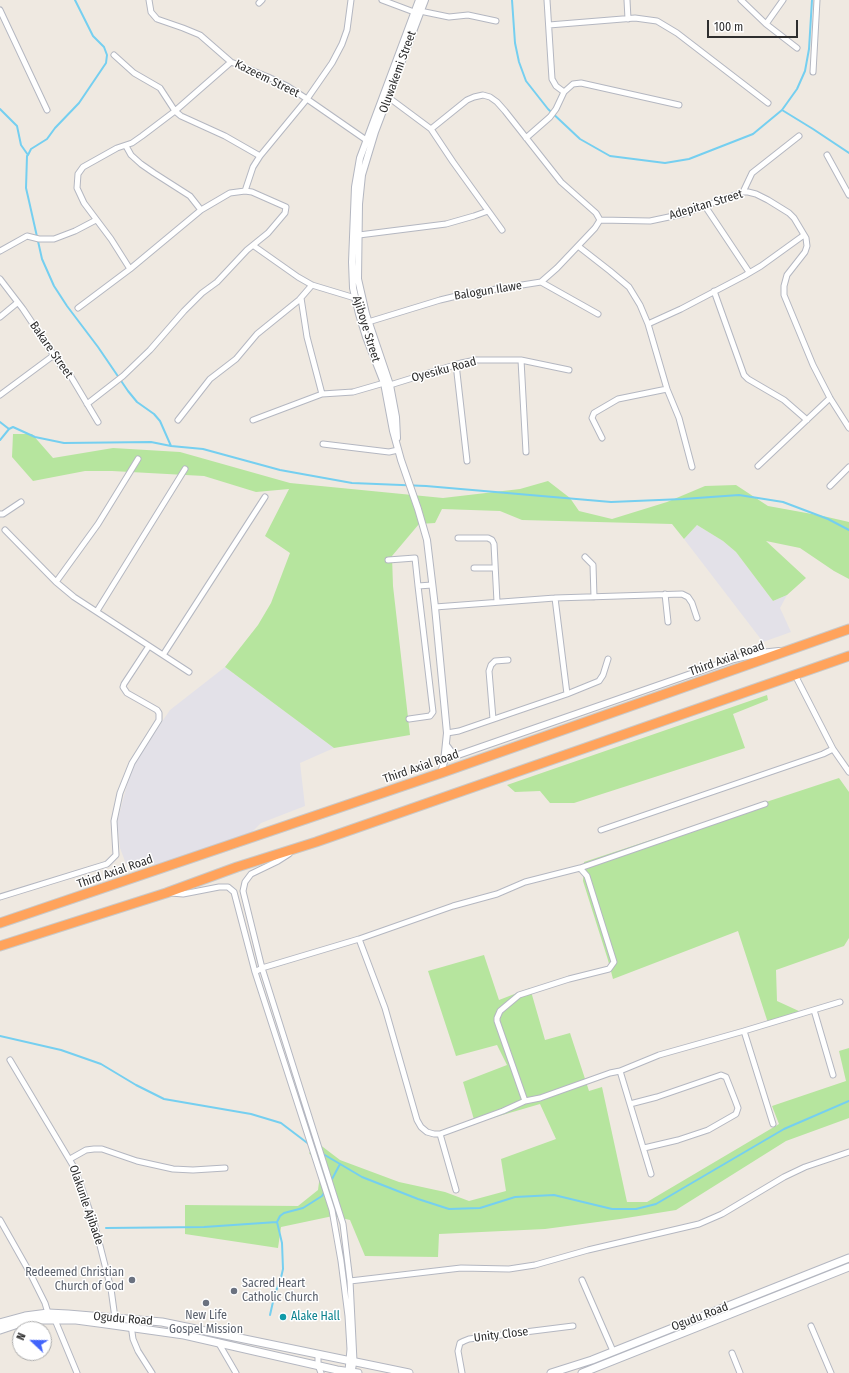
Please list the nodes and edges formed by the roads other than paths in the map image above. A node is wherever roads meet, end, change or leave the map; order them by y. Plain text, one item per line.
1 (149, 0) edge
2 (351, 0) edge
3 (382, 0) edge
4 (419, 0) edge
5 (425, 0) edge
6 (547, 0) edge
7 (627, 0) edge
8 (741, 0) edge
9 (783, 0) edge
10 (816, 0) edge
11 (0, 10) edge
12 (417, 12) junction
13 (628, 19) junction
14 (496, 20) dead end
15 (766, 24) junction
16 (549, 25) junction
17 (797, 48) dead end
18 (114, 55) dead end
19 (231, 62) junction
20 (813, 72) dead end
21 (564, 92) junction
22 (388, 97) junction
23 (307, 99) junction
24 (768, 103) dead end
25 (679, 105) dead end
26 (48, 110) dead end
27 (175, 111) junction
28 (431, 129) junction
29 (799, 136) dead end
30 (526, 138) junction
31 (369, 143) junction
32 (126, 146) junction
33 (827, 155) dead end
34 (260, 156) junction
35 (245, 191) junction
36 (743, 192) junction
37 (849, 195) edge
38 (705, 206) junction
39 (201, 210) junction
40 (488, 211) junction
41 (96, 220) junction
42 (600, 220) junction
43 (502, 230) dead end
44 (359, 235) junction
45 (804, 235) junction
46 (254, 246) junction
47 (578, 246) junction
48 (0, 251) edge
49 (130, 269) junction
50 (749, 272) junction
51 (0, 279) edge
52 (541, 282) junction
53 (312, 285) junction
54 (714, 292) junction
55 (301, 298) junction
56 (355, 298) junction
57 (17, 303) junction
58 (78, 308) dead end
59 (598, 314) dead end
60 (0, 317) edge
61 (365, 323) junction
62 (648, 324) junction
63 (54, 355) junction
64 (521, 360) junction
65 (456, 364) junction
66 (569, 370) dead end
67 (387, 384) junction
68 (667, 389) junction
69 (322, 394) junction
70 (0, 396) edge
71 (830, 398) junction
72 (86, 404) junction
73 (178, 420) dead end
74 (253, 420) dead end
75 (807, 420) junction
76 (98, 422) dead end
77 (849, 428) edge
78 (602, 438) dead end
79 (323, 444) dead end
80 (398, 449) junction
81 (526, 452) dead end
82 (138, 459) dead end
83 (467, 461) dead end
84 (758, 466) dead end
85 (692, 467) dead end
86 (849, 467) edge
87 (185, 469) dead end
88 (830, 486) dead end
89 (265, 497) dead end
90 (21, 502) dead end
91 (0, 514) edge
92 (5, 530) dead end
93 (458, 538) dead end
94 (585, 557) dead end
95 (388, 560) dead end
96 (474, 568) dead end
97 (495, 568) junction
98 (56, 582) junction
99 (432, 585) junction
100 (418, 586) junction
101 (665, 594) junction
102 (594, 597) junction
103 (555, 598) junction
104 (497, 602) junction
105 (435, 607) junction
106 (97, 611) junction
107 (697, 618) dead end
108 (668, 622) dead end
109 (849, 629) edge
110 (149, 646) junction
111 (790, 649) junction
112 (163, 656) junction
113 (849, 656) edge
114 (608, 659) dead end
115 (508, 660) dead end
116 (189, 672) dead end
117 (795, 676) junction
118 (567, 694) junction
119 (409, 719) dead end
120 (493, 720) junction
121 (447, 733) junction
122 (446, 745) junction
123 (834, 749) junction
124 (849, 772) edge
125 (441, 773) junction
126 (766, 804) dead end
127 (601, 830) dead end
128 (298, 847) junction
129 (580, 868) junction
130 (166, 893) junction
131 (0, 897) edge
132 (0, 923) edge
133 (359, 939) junction
134 (0, 946) edge
135 (262, 968) junction
136 (254, 972) junction
137 (840, 1002) dead end
138 (814, 1010) junction
139 (744, 1031) junction
140 (10, 1060) dead end
141 (620, 1071) junction
142 (834, 1075) dead end
143 (525, 1101) junction
144 (630, 1104) junction
145 (773, 1124) dead end
146 (440, 1134) junction
147 (644, 1148) junction
148 (849, 1152) edge
149 (70, 1159) junction
150 (225, 1168) dead end
151 (651, 1174) dead end
152 (456, 1190) dead end
153 (0, 1220) edge
154 (849, 1258) edge
155 (849, 1267) edge
156 (582, 1280) dead end
157 (350, 1281) junction
158 (48, 1314) junction
159 (116, 1318) junction
160 (55, 1320) junction
161 (0, 1323) edge
162 (131, 1323) junction
163 (573, 1326) dead end
164 (811, 1326) dead end
165 (0, 1330) edge
166 (658, 1334) junction
167 (218, 1342) junction
168 (660, 1342) junction
169 (613, 1351) junction
170 (732, 1354) dead end
171 (318, 1355) junction
172 (339, 1359) junction
173 (352, 1361) junction
174 (318, 1365) junction
175 (337, 1371) edge
176 (353, 1372) edge
177 (76, 1373) edge
178 (152, 1373) edge
179 (236, 1373) edge
180 (321, 1373) edge
181 (410, 1373) edge
182 (462, 1373) edge
183 (551, 1373) edge
184 (582, 1373) edge
185 (740, 1373) edge
186 (831, 1373) edge

1 - 19 street, Kazeem Street
2 - 23 street
3 - 12 street
4 - 12 street, Oluwakemi Street
5 - 12 street, Oluwakemi Street
6 - 16 street
7 - 13 street
8 - 15 street
9 - 15 street
10 - 20 street
11 - 26 street
12 - 14 street
12 - 22 street, Oluwakemi Street
12 - 31 street, Oluwakemi Street
13 - 16 street
13 - 24 street
15 - 17 street
16 - 21 street
18 - 27 street
19 - 23 street, Kazeem Street
19 - 27 street
21 - 25 street
21 - 30 street
22 - 28 street
22 - 31 street, Oluwakemi Street
23 - 31 street, Kazeem Street
23 - 34 street
27 - 32 street
27 - 34 street
28 - 30 street
28 - 40 street
29 - 36 street
30 - 42 street
31 - 44 street, Ajiboye Street
31 - 56 street, Ajiboye Street
32 - 39 street
32 - 41 street
33 - 37 street
34 - 35 street
35 - 39 street
35 - 46 street
36 - 38 street, Adepitan Street
36 - 45 street, Adepitan Street
38 - 42 street, Adepitan Street
38 - 50 street
39 - 49 street
40 - 43 street
40 - 44 street
41 - 48 street
41 - 49 street
42 - 47 street
44 - 61 street, Ajiboye Street
45 - 50 street
45 - 71 street
46 - 53 street
46 - 72 street
47 - 52 street
47 - 62 street
49 - 58 street
50 - 54 street
51 - 57 street, Bakare Street
52 - 59 street
52 - 61 street, Balogun Ilawe
53 - 55 street
53 - 56 street
54 - 62 street
54 - 75 street
55 - 69 street
55 - 73 street
56 - 61 street, Ajiboye Street
57 - 60 street
57 - 63 street, Bakare Street
61 - 67 street, Ajiboye Street
62 - 68 street
63 - 70 street
63 - 72 street, Bakare Street
64 - 65 street, Oyesiku Road
64 - 66 street, Oyesiku Road
64 - 81 street
65 - 67 street, Oyesiku Road
65 - 83 street
67 - 69 street, Oyesiku Road
67 - 80 street, Ajiboye Street
68 - 78 street
68 - 85 street
69 - 74 street, Oyesiku Road
71 - 75 street
71 - 77 street
72 - 76 street, Bakare Street
75 - 84 street
79 - 80 street
80 - 99 street, Ajiboye Street
82 - 98 street
86 - 88 street
87 - 106 street
89 - 112 street
90 - 91 street
92 - 98 street
93 - 97 street
94 - 102 street
95 - 100 street
96 - 97 street
97 - 104 street
98 - 106 street
99 - 100 street
99 - 105 street, Ajiboye Street
100 - 119 street
101 - 102 street
101 - 107 street
101 - 108 street
102 - 103 street
103 - 104 street
103 - 118 street
104 - 105 street
105 - 121 street, Ajiboye Street
106 - 110 street
109 - 111 highway, Third Axial Road
110 - 112 street
110 - 131 street
111 - 122 street
111 - 125 highway, Third Axial Road
112 - 116 street
113 - 117 highway
114 - 118 street
115 - 120 street
117 - 123 street
117 - 128 highway
118 - 120 street
120 - 121 street
121 - 122 street, Ajiboye Street
122 - 125 street, Ajiboye Street
123 - 124 street
123 - 127 street
125 - 132 highway, Third Axial Road
126 - 129 street
128 - 130 highway
128 - 135 street
129 - 133 street
129 - 143 street
130 - 134 highway
130 - 136 street
133 - 135 street
133 - 146 street
135 - 136 street
135 - 157 street
136 - 173 street
137 - 138 street
138 - 139 street
138 - 142 street
139 - 141 street
139 - 145 street
140 - 149 street, Olakunle Ajibade
141 - 143 street
141 - 144 street
143 - 146 street
144 - 147 street
144 - 147 street
146 - 152 street
147 - 151 street
148 - 157 street
149 - 150 street
149 - 159 street, Olakunle Ajibade
153 - 158 street
154 - 166 main road, Ogudu Road
155 - 168 main road, Ogudu Road
156 - 169 street
157 - 173 street
158 - 159 main road, Ogudu Road
158 - 161 main road, Ogudu Road
159 - 162 main road, Ogudu Road
160 - 162 main road, Ogudu Road
160 - 165 main road, Ogudu Road
160 - 177 street
162 - 167 main road, Ogudu Road
162 - 171 main road, Ogudu Road
162 - 178 street
163 - 182 street, Unity Close
164 - 186 street
166 - 168 main road
166 - 169 main road, Ogudu Road
167 - 174 main road, Ogudu Road
167 - 179 street
168 - 184 main road, Ogudu Road
169 - 183 main road, Ogudu Road
170 - 185 street
171 - 172 main road, Ogudu Road
171 - 174 street
172 - 173 main road, Ogudu Road
172 - 175 street
173 - 176 street
173 - 181 main road, Ogudu Road
174 - 175 main road, Ogudu Road
174 - 180 street
175 - 176 main road, Ogudu Road

